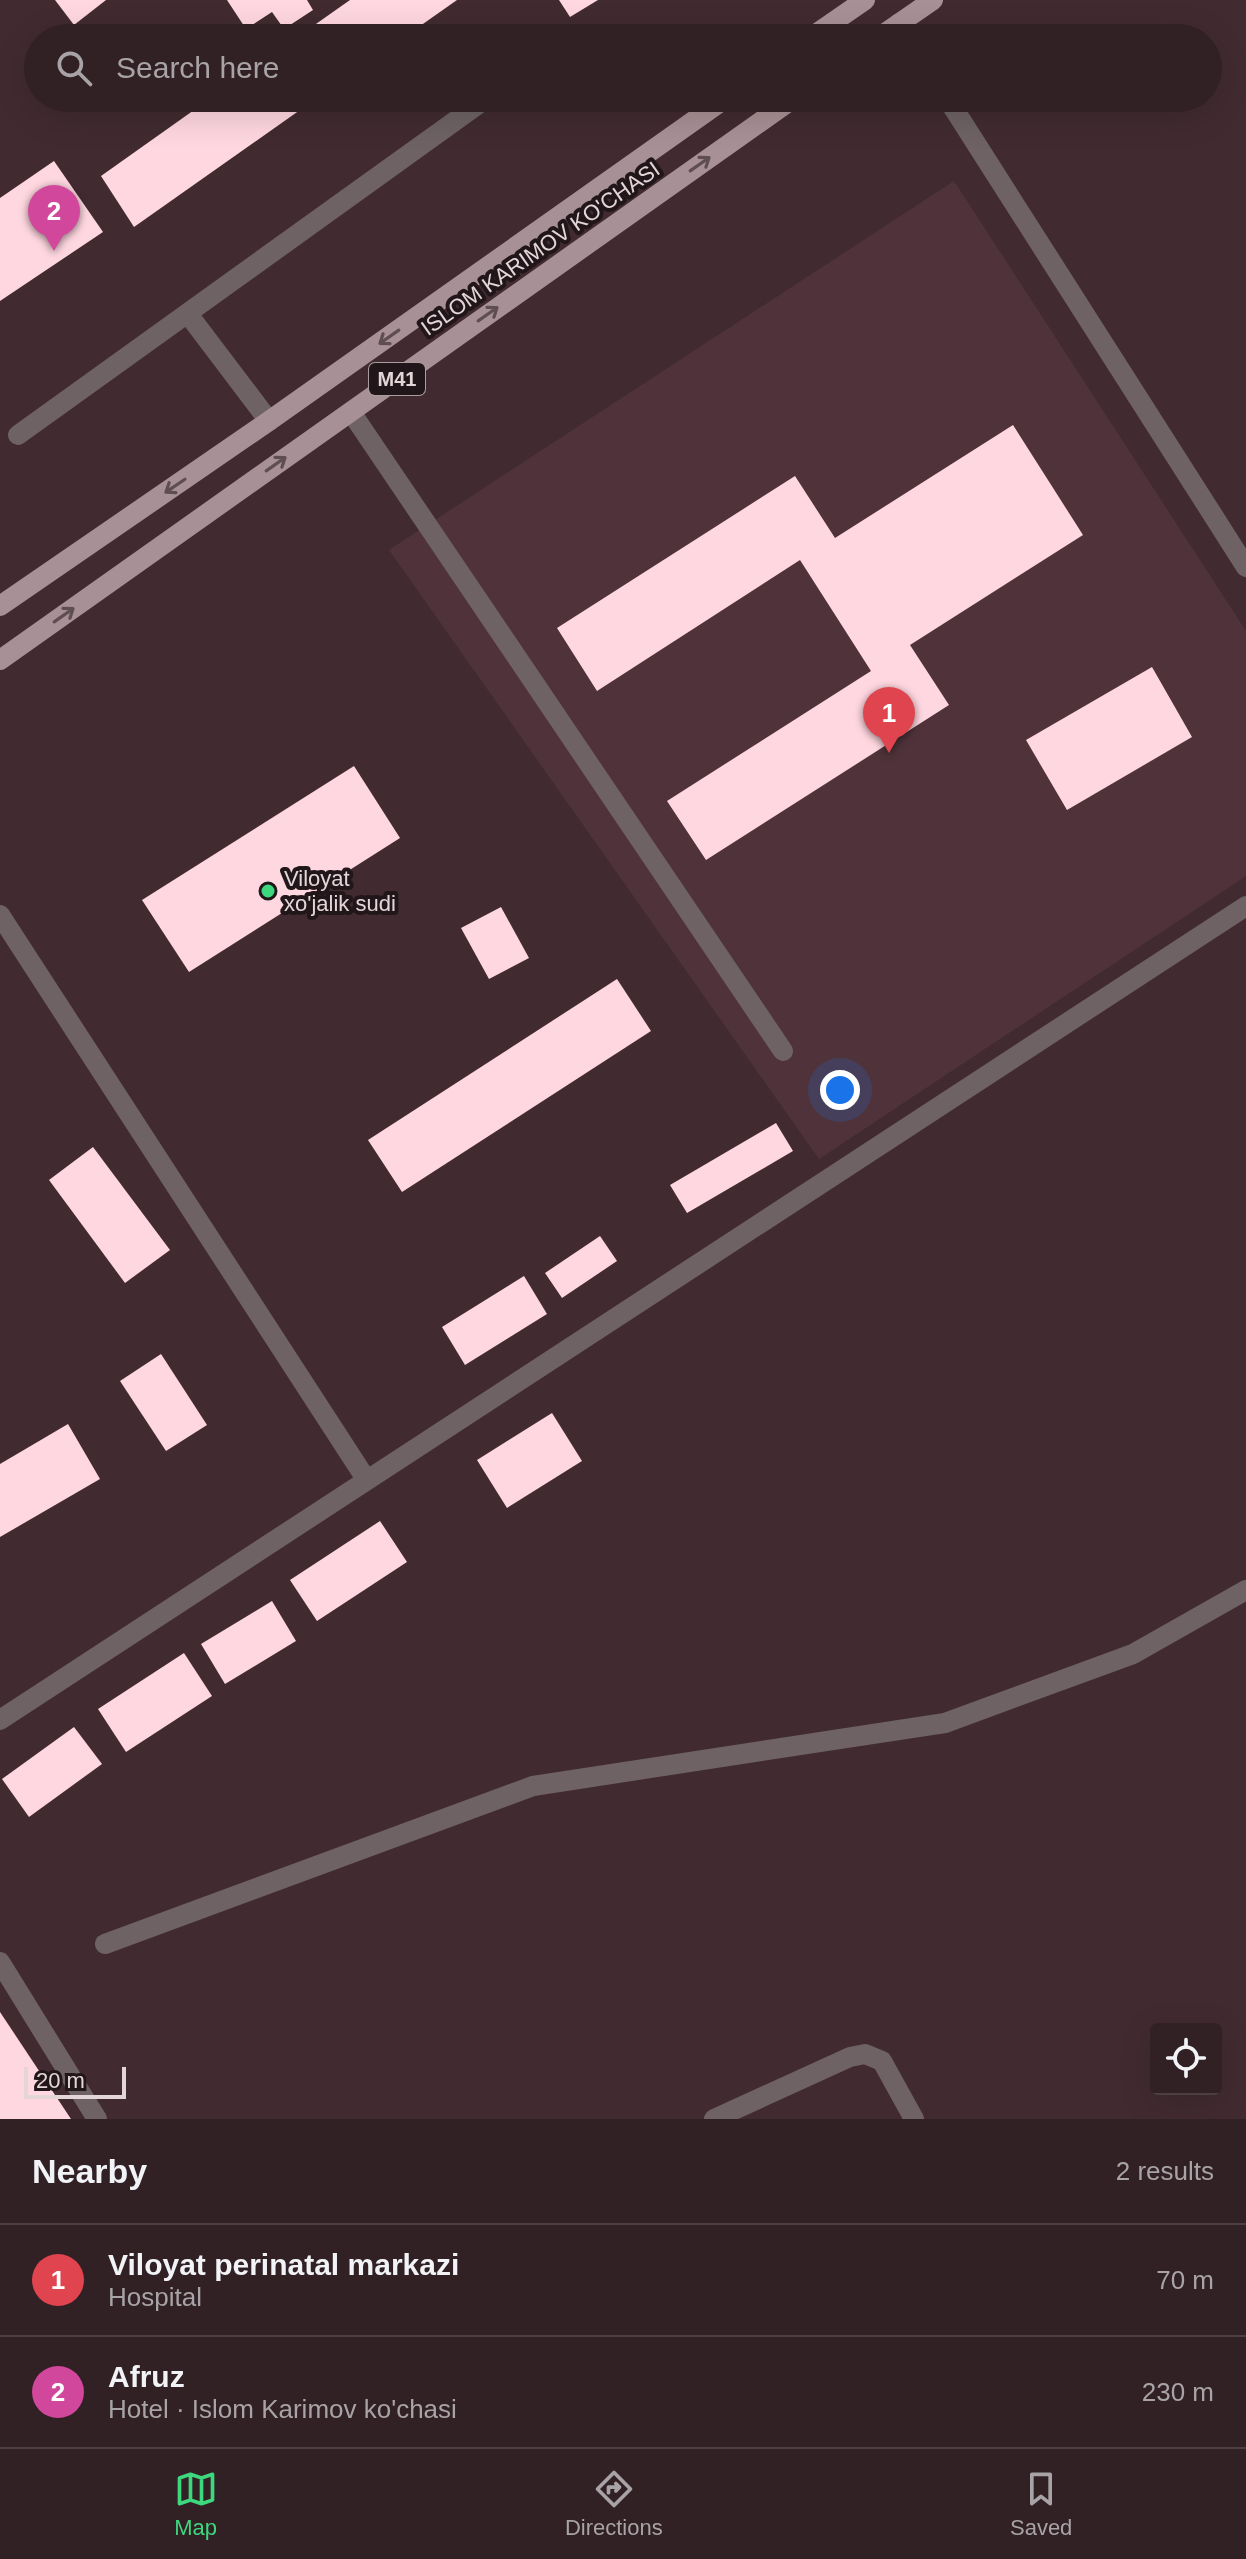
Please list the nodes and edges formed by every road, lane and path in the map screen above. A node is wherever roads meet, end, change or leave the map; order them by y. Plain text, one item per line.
1 (865, 0) edge
2 (933, 0) edge
3 (830, 24) edge
4 (910, 24) edge
5 (468, 112) edge
6 (706, 112) edge
7 (774, 112) edge
8 (956, 112) edge
9 (188, 314) junction
10 (351, 412) junction
11 (269, 421) junction
12 (18, 435) dead end
13 (1246, 567) edge
14 (0, 606) edge
15 (0, 660) edge
16 (1246, 906) edge
17 (0, 915) edge
18 (783, 1051) dead end
19 (366, 1479) junction
20 (1246, 1590) edge
21 (0, 1720) edge
22 (105, 1944) dead end
23 (0, 1962) edge
24 (97, 2119) edge
25 (714, 2119) edge
26 (914, 2119) edge

1 - 3 main road
2 - 4 main road
5 - 9 street
6 -> 11 main road, ISLOM KARIMOV KO'CHASI / M41
10 -> 7 main road, ISLOM KARIMOV KO'CHASI / M41
8 - 13 street
9 - 11 street
9 - 12 street
15 -> 10 main road, ISLOM KARIMOV KO'CHASI / M41
10 - 18 street
11 -> 14 main road, ISLOM KARIMOV KO'CHASI / M41
16 - 19 street
17 - 19 street
19 - 21 street
20 - 22 street
23 - 24 street
25 - 26 street

